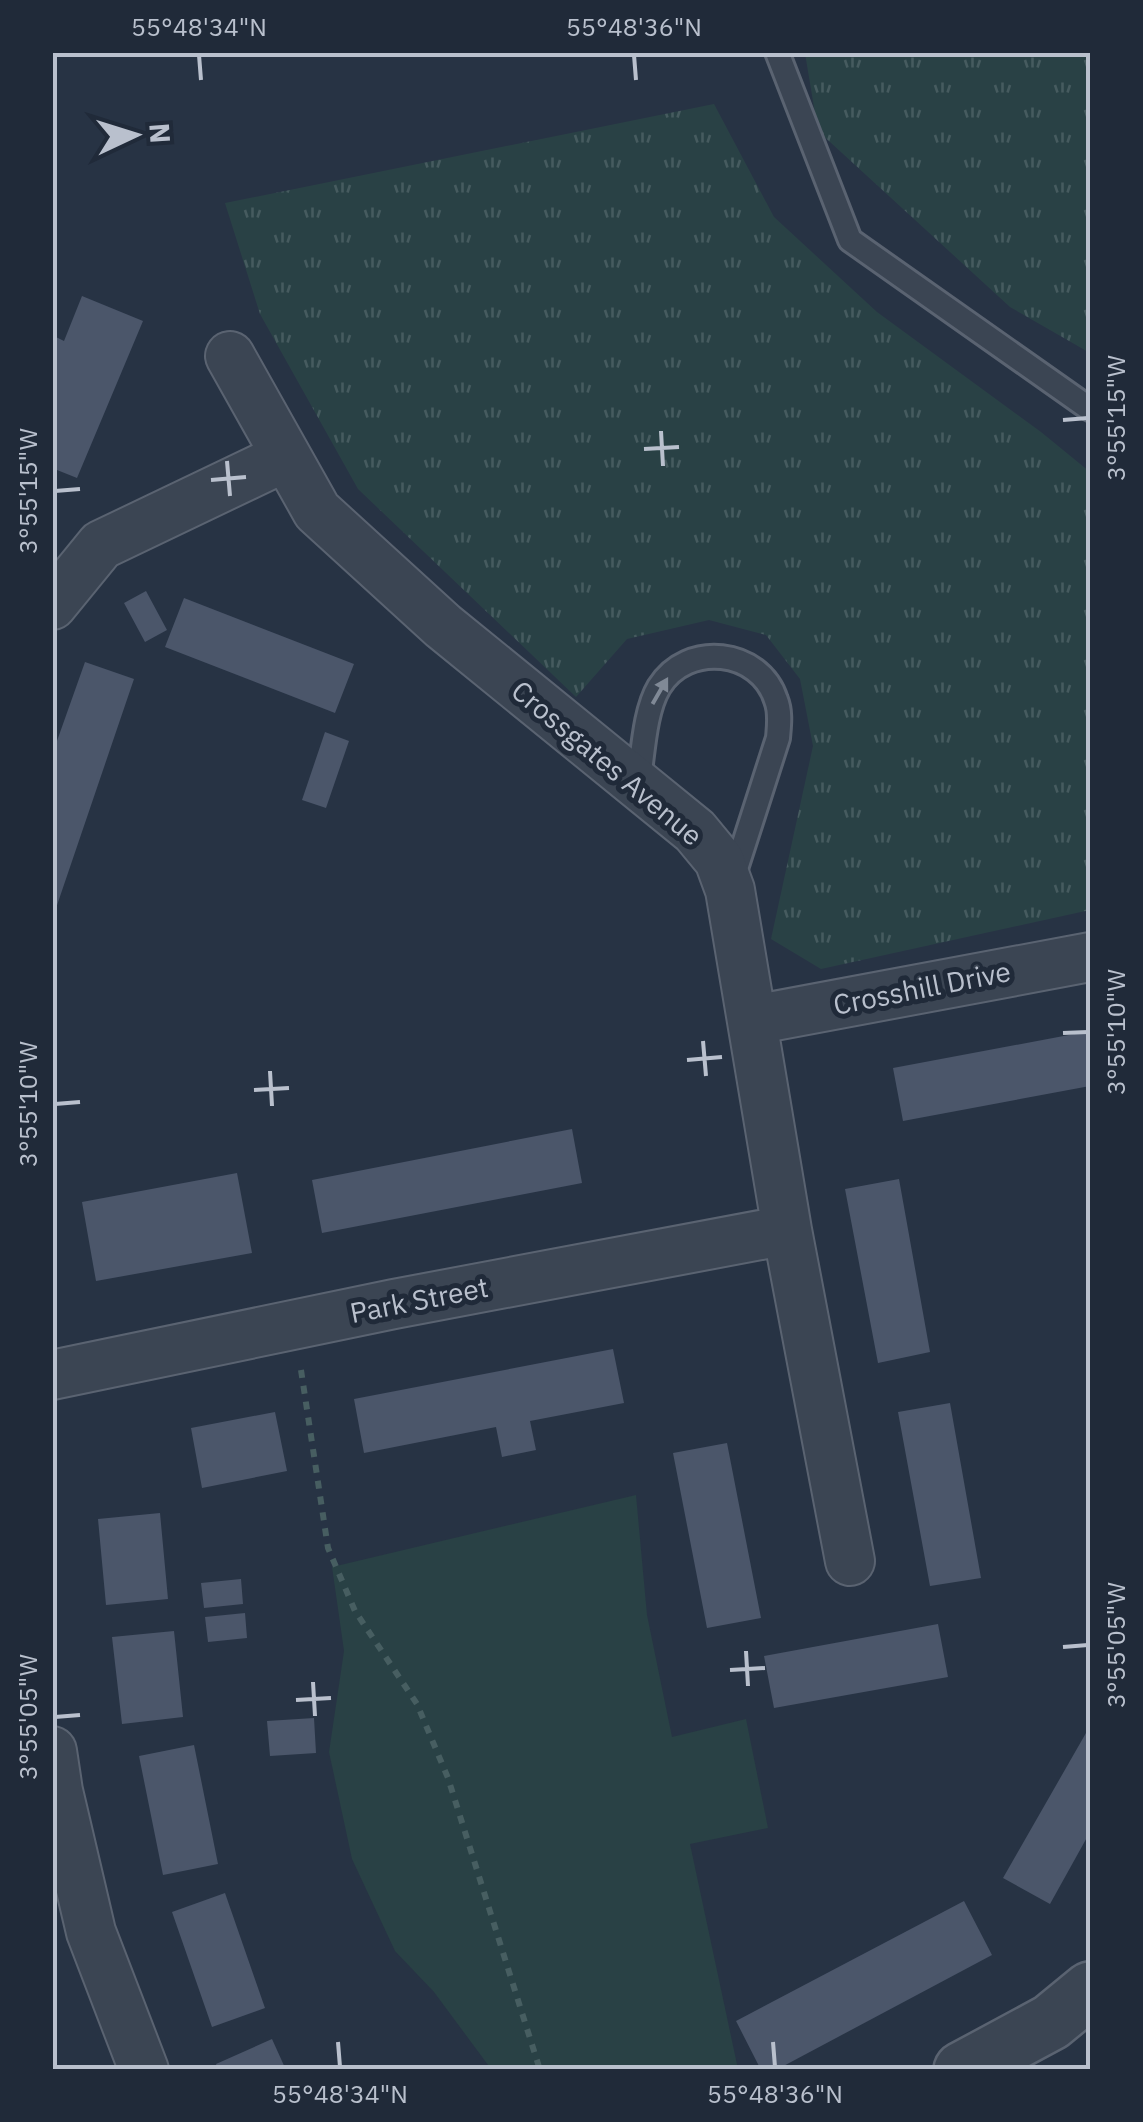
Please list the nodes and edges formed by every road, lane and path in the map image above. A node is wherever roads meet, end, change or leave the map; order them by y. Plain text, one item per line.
1 (777, 52) edge
2 (230, 356) dead end
3 (1090, 408) edge
4 (284, 457) junction
5 (52, 606) edge
6 (638, 785) junction
7 (730, 890) junction
8 (1090, 957) edge
9 (753, 1020) junction
10 (787, 1230) junction
11 (294, 1324) junction
12 (52, 1375) edge
13 (850, 1561) dead end
14 (52, 1751) edge
15 (1090, 1990) edge
16 (144, 2070) edge
17 (540, 2070) edge
18 (962, 2070) edge

1 - 3 lane
2 - 4 street, Crossgates Avenue
4 - 5 street
4 - 6 street, Crossgates Avenue
6 - 7 street, Crossgates Avenue
6 -> 7 lane
7 - 9 street, Crossgates Avenue
8 - 9 street, Crosshill Drive
9 - 10 street, Crossgates Avenue
10 - 11 street, Park Street
10 - 13 street, Crossgates Avenue
11 - 12 street, Park Street
11 - 17 path
14 - 16 street
15 - 18 street

